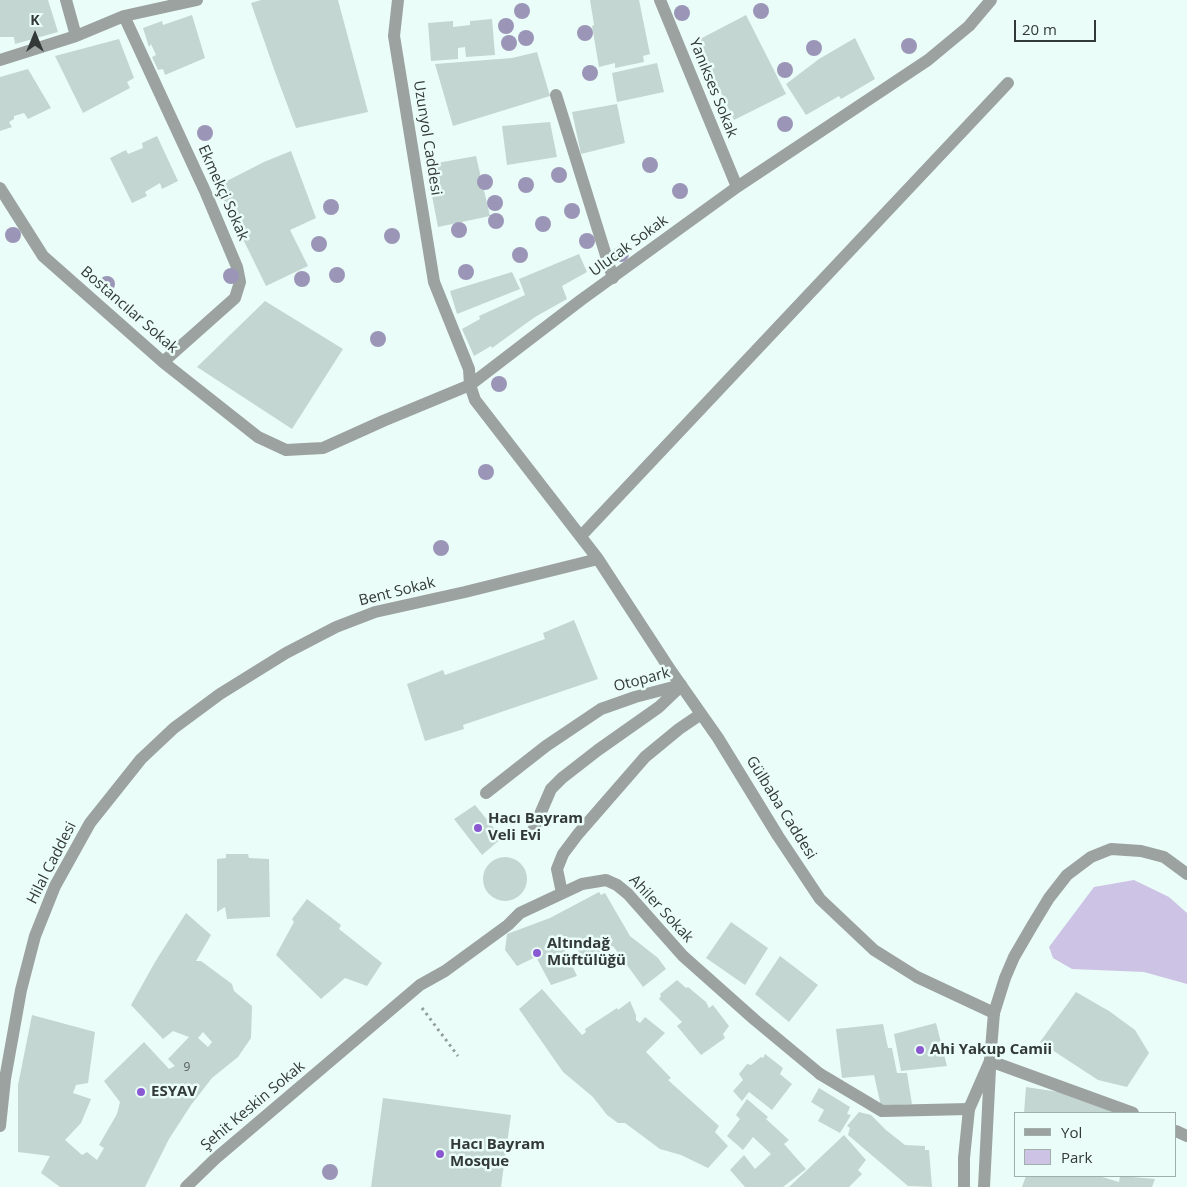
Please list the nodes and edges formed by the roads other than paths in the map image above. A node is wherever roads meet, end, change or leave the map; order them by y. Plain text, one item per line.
1 (66, 0) edge
2 (197, 0) edge
3 (398, 0) edge
4 (660, 0) edge
5 (991, 0) edge
6 (124, 16) junction
7 (76, 36) junction
8 (0, 60) edge
9 (1008, 83) dead end
10 (556, 95) dead end
11 (737, 187) junction
12 (0, 188) edge
13 (613, 278) junction
14 (163, 362) junction
15 (470, 385) junction
16 (258, 437) joint
17 (581, 536) junction
18 (598, 559) junction
19 (681, 685) junction
20 (220, 694) joint
21 (701, 714) junction
22 (486, 793) dead end
23 (531, 835) dead end
24 (1187, 874) edge
25 (562, 893) junction
26 (994, 1013) junction
27 (342, 1052) joint
28 (990, 1061) junction
29 (969, 1109) junction
30 (1130, 1112) edge
31 (0, 1126) edge
32 (186, 1187) edge
33 (964, 1187) edge
34 (984, 1187) edge

1 - 7 street
2 - 6 street
3 - 15 street, Uzunyol Caddesi
4 - 11 street, Yanıkses Sokak
5 - 11 street, Ulucak Sokak
6 - 7 street
6 - 14 street, Ekmekçi Sokak
7 - 8 street
9 - 17 street
10 - 13 street
11 - 13 street, Ulucak Sokak
12 - 14 street, Bostancılar Sokak
13 - 15 street, Ulucak Sokak
14 - 16 street, Bostancılar Sokak
15 - 16 street, Ulucak Sokak
15 - 17 street, Gülbaba Caddesi
17 - 18 street, Gülbaba Caddesi
18 - 19 street, Gülbaba Caddesi
18 - 20 street, Bent Sokak
19 - 21 street, Gülbaba Caddesi
19 - 22 street, Otopark
19 - 23 street, Otopark
20 - 31 street, Hilal Caddesi
21 - 25 street
21 - 26 street, Gülbaba Caddesi
24 - 26 street
25 - 27 street, Ahiler Sokak
25 - 29 street, Ahiler Sokak
26 - 28 street
27 - 32 street, Şehit Keskin Sokak
28 - 29 street
28 - 30 street
28 - 34 street
29 - 33 street

